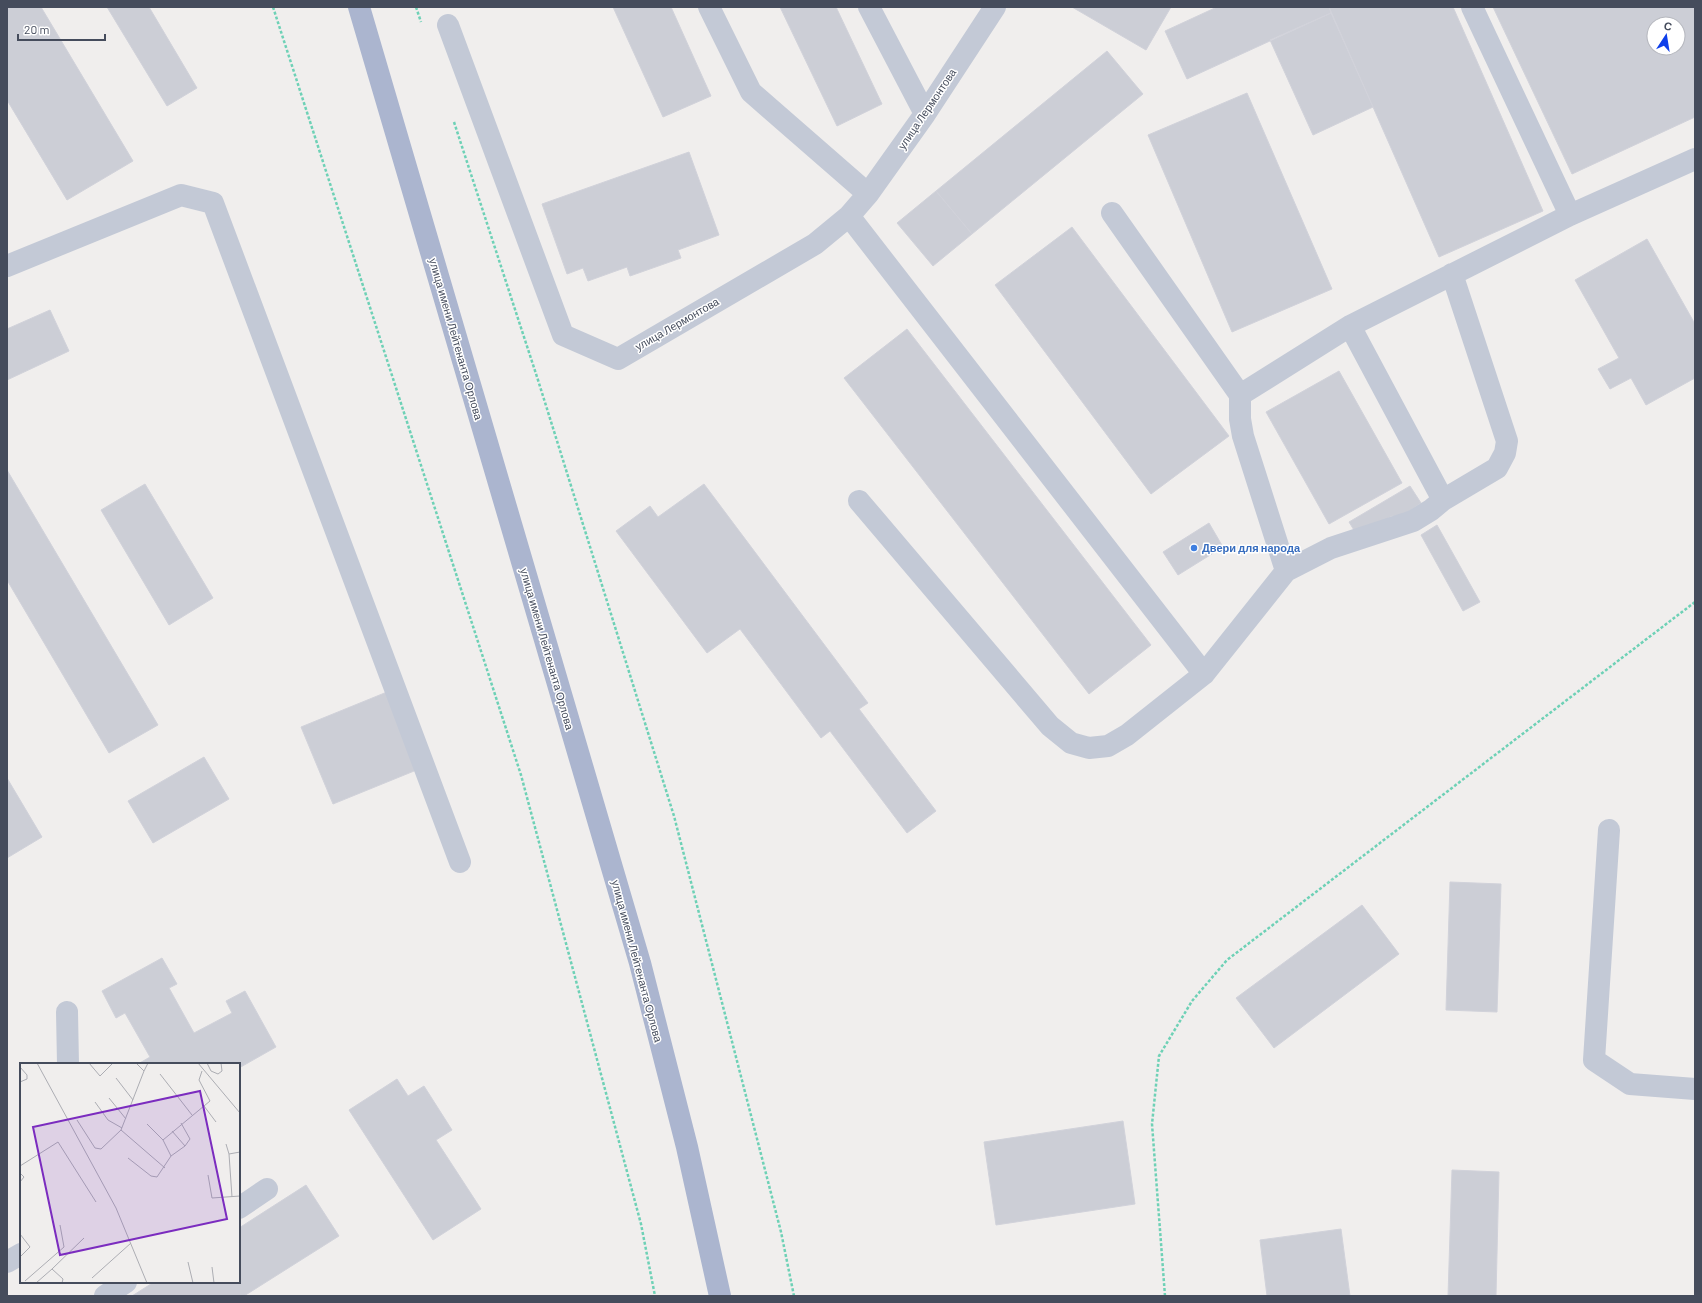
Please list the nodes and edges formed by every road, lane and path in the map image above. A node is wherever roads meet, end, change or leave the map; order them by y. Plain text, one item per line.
1 (274, 7) edge
2 (358, 7) edge
3 (416, 7) edge
4 (709, 7) edge
5 (869, 7) edge
6 (995, 7) edge
7 (1472, 7) edge
8 (448, 25) dead end
9 (424, 29) dead end
10 (925, 114) junction
11 (453, 119) dead end
12 (1695, 159) edge
13 (868, 194) junction
14 (1112, 213) dead end
15 (1570, 215) junction
16 (849, 216) junction
17 (7, 266) edge
18 (1452, 274) junction
19 (1350, 326) junction
20 (1240, 396) junction
21 (1444, 500) junction
22 (859, 501) dead end
23 (1286, 571) junction
24 (1695, 602) edge
25 (1204, 674) junction
26 (1609, 830) dead end
27 (460, 862) dead end
28 (67, 1012) dead end
29 (68, 1063) edge
30 (1695, 1089) edge
31 (267, 1189) dead end
32 (240, 1207) edge
33 (20, 1255) edge
34 (7, 1262) edge
35 (124, 1283) edge
36 (105, 1296) edge
37 (655, 1296) edge
38 (720, 1296) edge
39 (794, 1296) edge
40 (1165, 1296) edge

1 - 37 path
2 - 38 main road, улица имени Лейтенанта Орлова
3 - 9 path
4 - 13 lane
5 - 10 lane
6 - 10 lane, улица Лермонтова
7 - 15 lane
8 - 16 lane, улица Лермонтова
10 - 13 lane, улица Лермонтова
11 - 39 path
12 - 15 lane
13 - 16 lane, улица Лермонтова
14 - 20 lane
15 - 18 lane
16 - 25 lane
17 - 27 lane
18 - 19 lane
18 - 21 lane
19 - 20 lane
19 - 21 lane
20 - 23 lane
21 - 23 lane
22 - 25 lane
23 - 25 lane
24 - 40 path
26 - 30 lane
28 - 29 lane
31 - 32 lane
33 - 34 lane
35 - 36 lane

